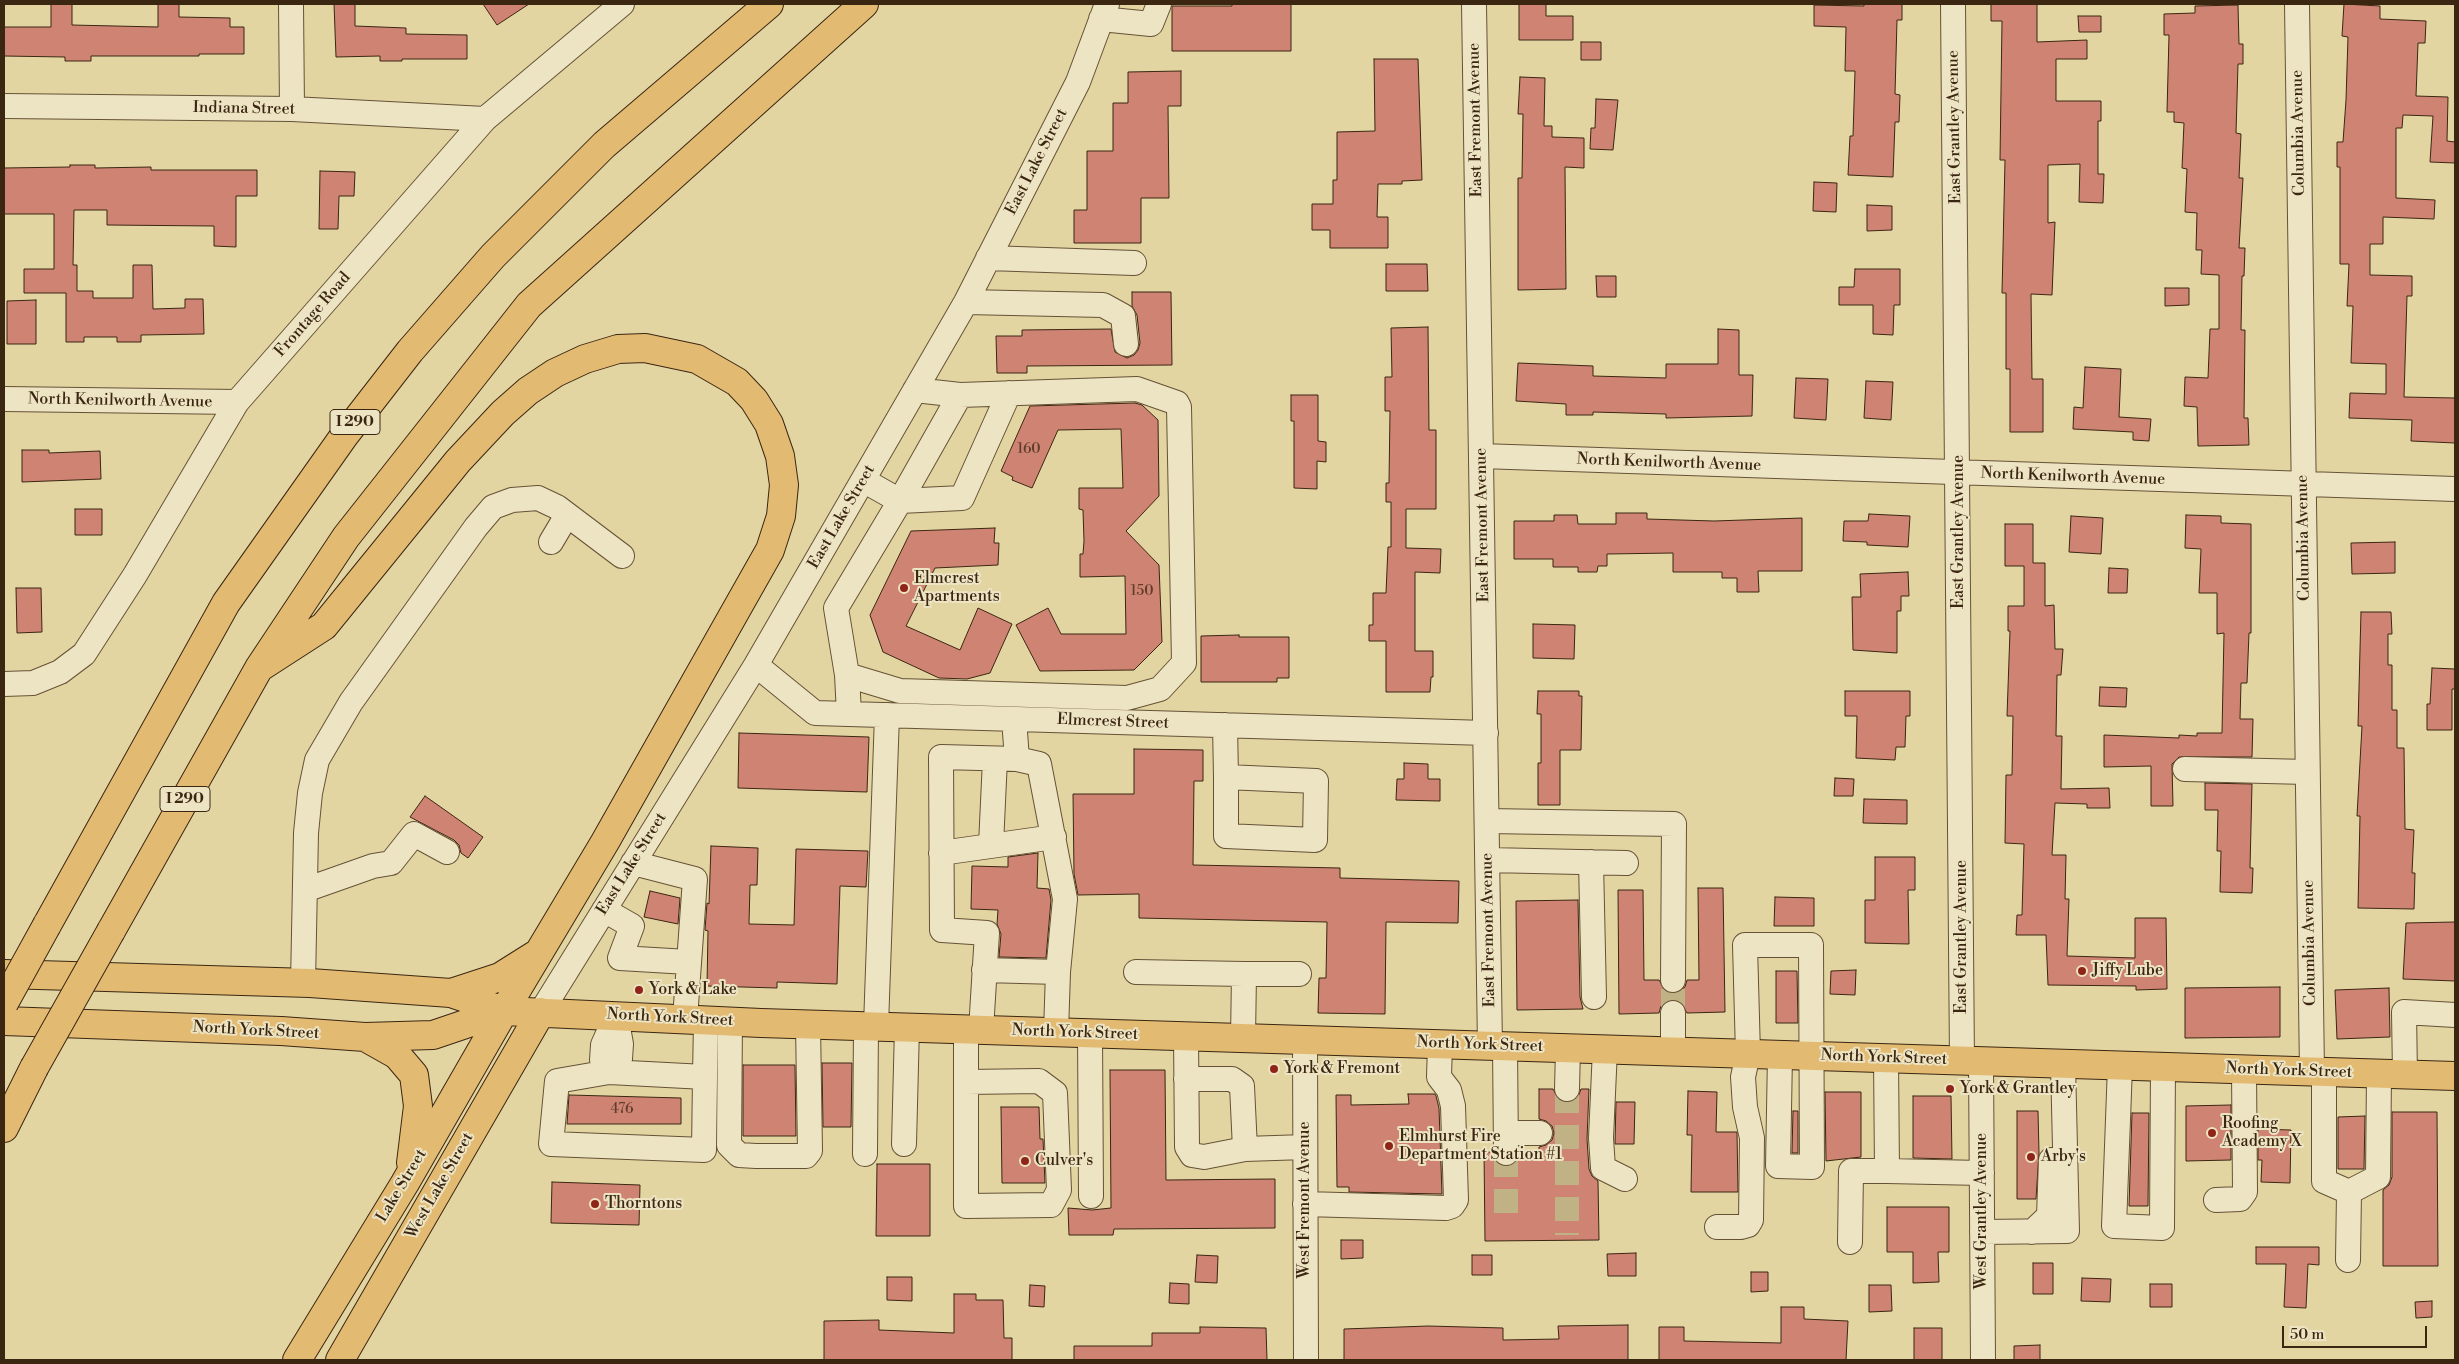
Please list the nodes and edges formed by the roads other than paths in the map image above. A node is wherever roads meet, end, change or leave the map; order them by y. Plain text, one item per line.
1 (290, 4) edge
2 (622, 4) edge
3 (769, 4) edge
4 (864, 4) edge
5 (1159, 4) edge
6 (1474, 4) edge
7 (1953, 4) edge
8 (2297, 4) edge
9 (1104, 11) edge
10 (4, 106) edge
11 (292, 109) junction
12 (485, 119) junction
13 (988, 258) junction
14 (1134, 263) dead end
15 (966, 302) junction
16 (1126, 344) dead end
17 (915, 390) junction
18 (1009, 393) junction
19 (960, 395) junction
20 (4, 400) edge
21 (237, 402) junction
22 (1482, 456) junction
23 (1958, 473) junction
24 (863, 480) junction
25 (2303, 485) junction
26 (2455, 489) edge
27 (900, 501) junction
28 (567, 515) junction
29 (551, 542) dead end
30 (622, 556) dead end
31 (756, 665) junction
32 (259, 668) junction
33 (847, 675) junction
34 (4, 684) edge
35 (1160, 689) junction
36 (849, 714) junction
37 (887, 715) junction
38 (1014, 719) junction
39 (1171, 724) junction
40 (1226, 725) junction
41 (1486, 733) junction
42 (1006, 759) junction
43 (2185, 769) dead end
44 (2307, 772) junction
45 (1226, 777) dead end
46 (1487, 821) junction
47 (1054, 837) junction
48 (991, 845) junction
49 (447, 852) dead end
50 (941, 853) junction
51 (1488, 860) junction
52 (1591, 862) junction
53 (633, 863) junction
54 (1626, 863) dead end
55 (304, 890) junction
56 (604, 910) junction
57 (539, 952) junction
58 (688, 962) junction
59 (984, 970) junction
60 (1058, 972) junction
61 (1136, 972) dead end
62 (4, 974) edge
63 (1244, 974) junction
64 (1299, 974) dead end
65 (1673, 980) tunnel mouth
66 (303, 983) junction
67 (451, 993) junction
68 (1594, 997) dead end
69 (4, 1003) edge
70 (504, 1011) junction
71 (541, 1012) junction
72 (1672, 1013) tunnel mouth
73 (2455, 1015) edge
74 (616, 1016) junction
75 (707, 1020) junction
76 (4, 1021) edge
77 (808, 1024) junction
78 (871, 1026) junction
79 (907, 1027) junction
80 (973, 1029) junction
81 (1056, 1032) junction
82 (1090, 1033) junction
83 (1186, 1036) junction
84 (365, 1037) junction
85 (1242, 1038) junction
86 (1305, 1039) junction
87 (1440, 1044) junction
88 (1498, 1046) junction
89 (1568, 1048) junction
90 (1605, 1049) junction
91 (1673, 1052) junction
92 (1748, 1054) junction
93 (1780, 1055) junction
94 (1810, 1056) junction
95 (1886, 1058) junction
96 (1972, 1061) junction
97 (2064, 1064) junction
98 (2120, 1066) junction
99 (2163, 1067) junction
100 (34, 1068) junction
101 (2244, 1070) junction
102 (609, 1072) junction
103 (2318, 1072) junction
104 (2392, 1074) junction
105 (2455, 1076) edge
106 (705, 1077) junction
107 (1186, 1079) junction
108 (966, 1082) junction
109 (1568, 1089) tunnel mouth
110 (4, 1118) edge
111 (2065, 1124) junction
112 (4, 1128) edge
113 (1540, 1133) dead end
114 (904, 1144) dead end
115 (1305, 1147) junction
116 (1245, 1150) junction
117 (866, 1154) dead end
118 (1887, 1170) junction
119 (1982, 1173) junction
120 (1624, 1179) dead end
121 (405, 1184) junction
122 (2349, 1192) junction
123 (1091, 1196) dead end
124 (2216, 1200) dead end
125 (1305, 1204) junction
126 (1717, 1227) dead end
127 (1982, 1232) junction
128 (2032, 1232) junction
129 (1850, 1242) dead end
130 (2348, 1260) dead end
131 (297, 1360) edge
132 (340, 1360) edge
133 (1306, 1360) edge
134 (1983, 1360) edge

1 - 11 street
2 - 12 street, Frontage Road
3 - 69 main road, I 290, bridge
4 - 32 main road, I 290
5 - 9 street
6 - 22 street, East Fremont Avenue
7 - 23 street, East Grantley Avenue
8 - 25 street, Columbia Avenue
9 - 13 street, East Lake Street
10 - 11 street, Indiana Street
11 - 12 street, Indiana Street
12 - 21 street, Frontage Road
13 - 14 street
13 - 15 street, East Lake Street
15 - 16 street
15 - 17 street, East Lake Street
17 - 19 street
17 - 24 street, East Lake Street
18 - 19 street
18 - 27 street
18 - 35 street
19 - 27 street
20 - 21 street, North Kenilworth Avenue
21 - 34 street, Frontage Road
22 - 23 street, North Kenilworth Avenue
22 - 41 street, East Fremont Avenue
23 - 25 street, North Kenilworth Avenue
23 - 96 street, East Grantley Avenue
24 - 27 street
24 - 31 street, East Lake Street
25 - 26 street, North Kenilworth Avenue
25 - 44 street, Columbia Avenue
27 - 33 street
28 - 29 street
28 - 30 street
28 - 55 street
31 - 36 street, Elmcrest Street
31 - 53 street, East Lake Street
32 - 57 main road, Lake Street
32 - 100 main road, I 290, bridge
33 - 35 street
33 - 36 street
35 - 39 street
36 - 37 street, Elmcrest Street
37 - 38 street, Elmcrest Street
37 - 78 street
38 - 39 street, Elmcrest Street
38 - 42 street
39 - 40 street, Elmcrest Street
40 - 41 street, Elmcrest Street
40 - 45 street
41 - 46 street, East Fremont Avenue
42 - 47 street
42 - 48 street
42 - 50 street
43 - 44 street
44 - 103 street, Columbia Avenue
46 - 51 street, East Fremont Avenue
46 - 65 street
47 - 48 street
47 - 60 street
48 - 50 street
49 - 55 street
50 - 59 street
51 - 52 street
51 - 88 street, East Fremont Avenue
52 - 54 street
52 - 68 street
53 - 56 street, East Lake Street
53 - 58 street
55 - 66 street
56 - 58 street
56 - 71 street, East Lake Street
57 - 67 main road
57 - 70 main road, Lake Street
58 - 75 street
59 - 60 street
59 - 80 street
60 - 81 street
61 - 63 street
62 - 66 main road, North York Street
63 - 64 street
63 - 85 street
66 - 67 main road, North York Street
67 - 70 main road, North York Street
70 - 71 main road, North York Street
70 - 84 main road, North York Street
70 - 121 main road, Lake Street
71 - 74 main road, North York Street
71 - 132 main road, West Lake Street
72 - 91 street
73 - 104 street
74 - 75 main road, North York Street
74 - 102 street
75 - 77 main road, North York Street
75 - 77 street
75 - 106 street
76 - 84 main road, North York Street
77 - 78 main road, North York Street
78 - 79 main road, North York Street
78 - 117 street
79 - 80 main road, North York Street
79 - 114 street
80 - 81 main road, North York Street
80 - 108 street
81 - 82 main road, North York Street
82 - 83 main road, North York Street
82 - 123 street
83 - 85 main road, North York Street
83 - 107 street
84 - 121 main road
85 - 86 main road, North York Street
86 - 87 main road, North York Street
86 - 115 street, West Fremont Avenue
87 - 88 main road, North York Street
87 - 125 street
88 - 89 main road, North York Street
88 - 113 street, East Fremont Avenue
89 - 90 main road, North York Street
89 - 109 street
90 - 91 main road, North York Street
90 - 120 street
91 - 92 main road, North York Street
92 - 93 main road, North York Street
92 - 94 street
92 - 126 street
93 - 94 main road, North York Street
93 - 94 street
94 - 95 main road, North York Street
95 - 96 main road, North York Street
95 - 118 street
96 - 97 main road, North York Street
96 - 119 street, West Grantley Avenue
97 - 98 main road, North York Street
97 - 111 street
98 - 99 main road, North York Street
98 - 99 street
99 - 101 main road, North York Street
100 - 110 main road, I 290
100 - 112 main road
101 - 103 main road, North York Street
101 - 124 street
102 - 106 street
102 - 106 street
103 - 104 main road, North York Street
103 - 122 street, Columbia Avenue
104 - 105 main road, North York Street
104 - 122 street
107 - 116 street
107 - 116 street
108 - 108 street
111 - 128 street
111 - 128 street
115 - 116 street
115 - 125 street, West Fremont Avenue
118 - 119 street
118 - 129 street
119 - 127 street, West Grantley Avenue
121 - 131 main road, Lake Street
122 - 130 street
125 - 133 street, West Fremont Avenue
127 - 128 street
127 - 134 street, West Grantley Avenue

